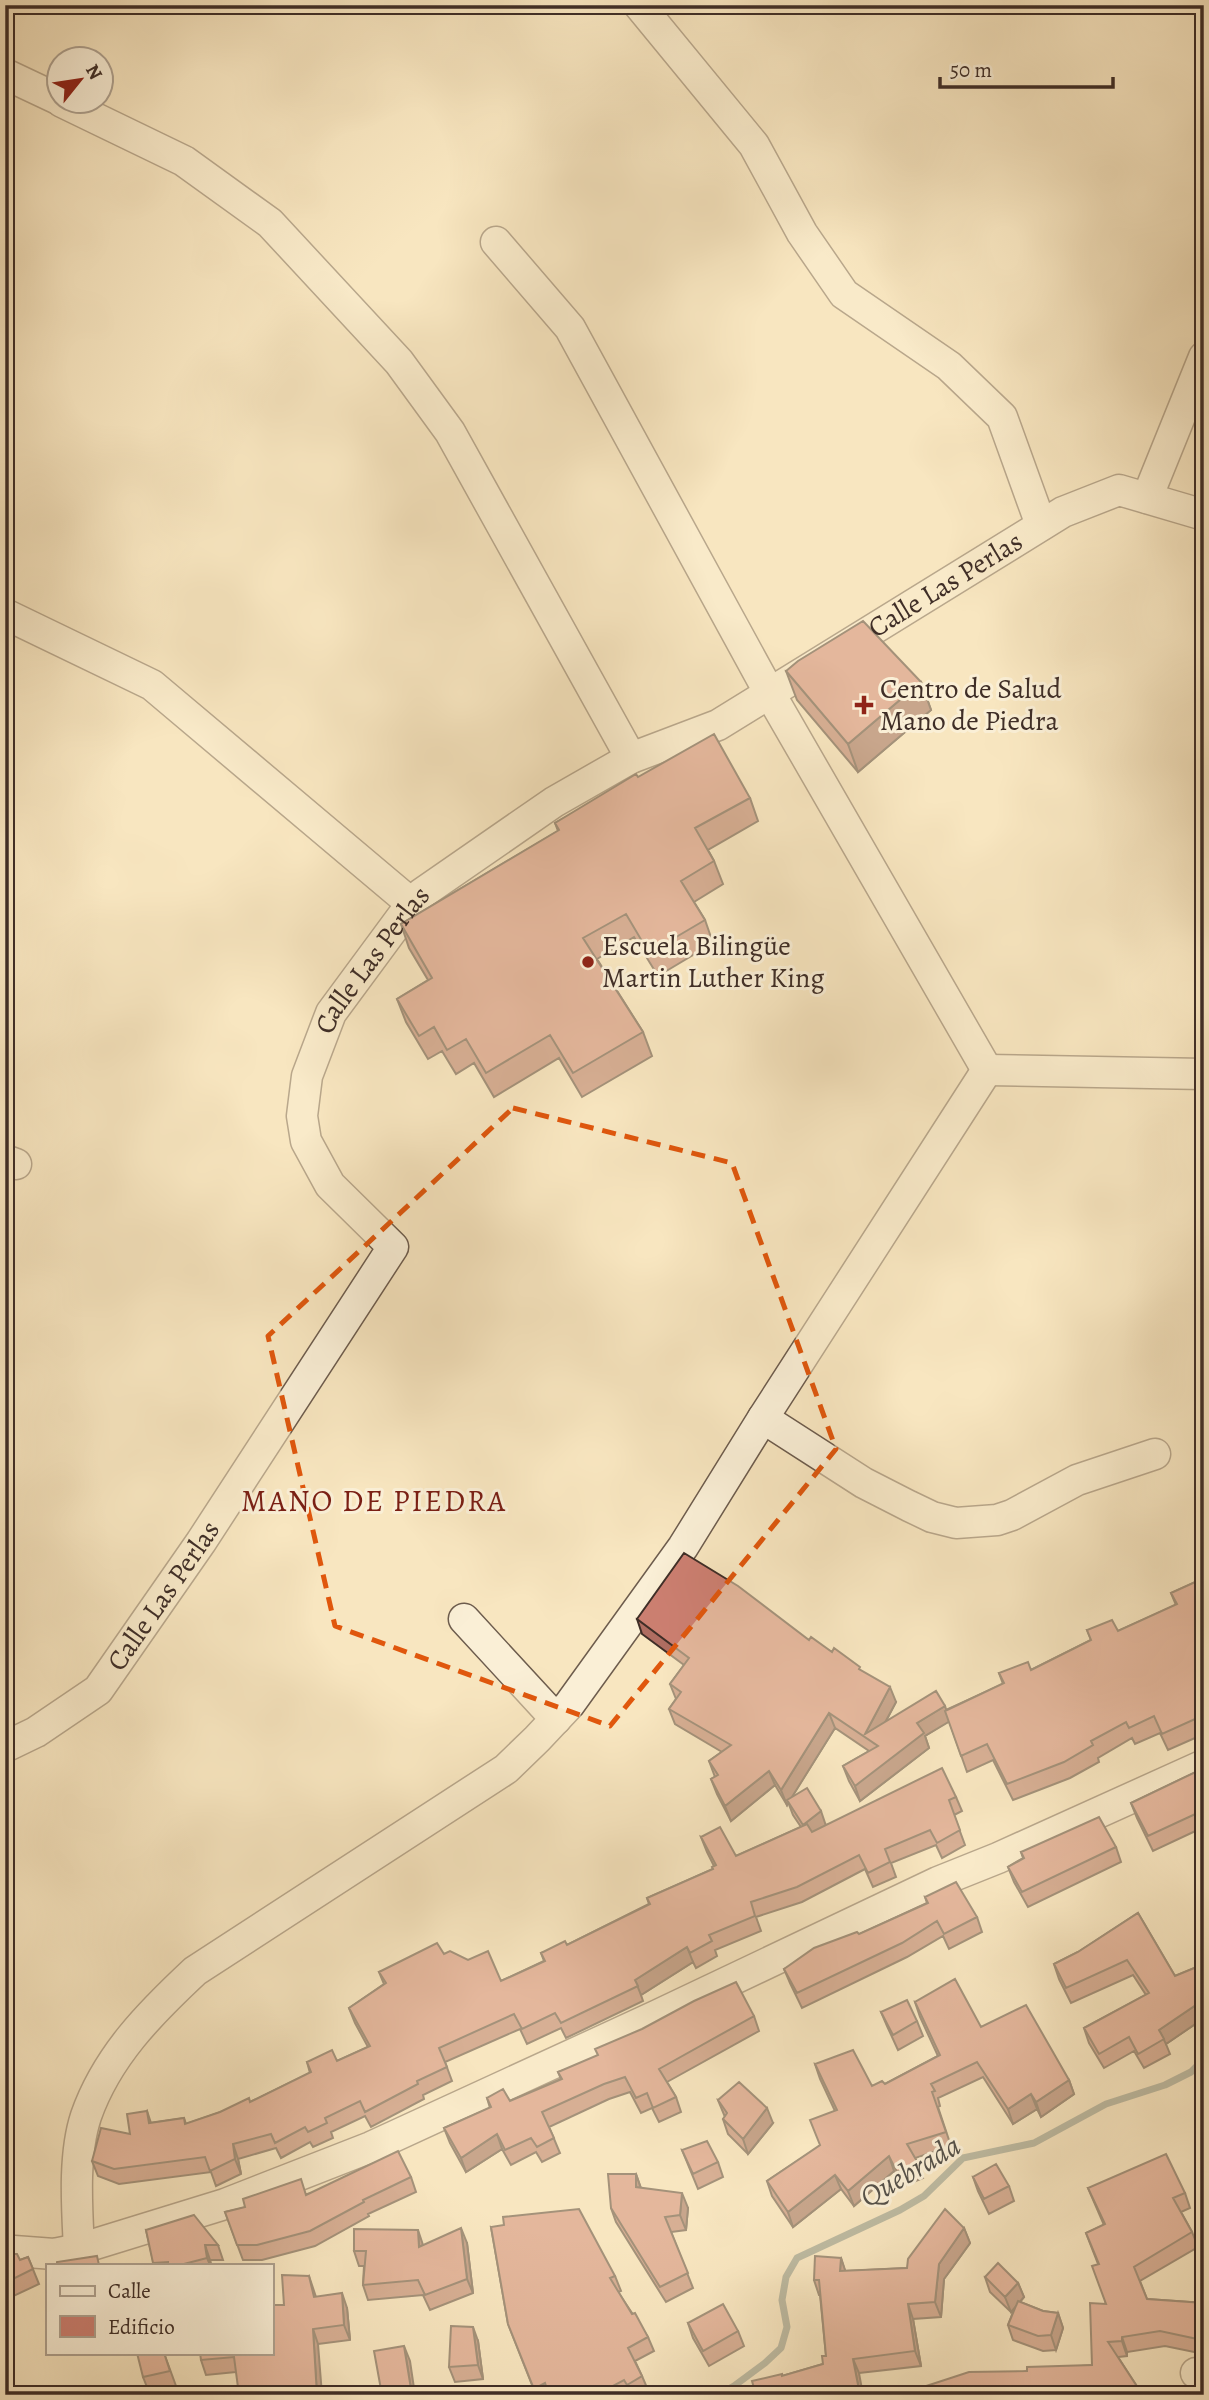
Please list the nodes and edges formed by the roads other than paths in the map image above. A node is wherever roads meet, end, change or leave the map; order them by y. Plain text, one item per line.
1 (639, 5) edge
2 (5, 74) edge
3 (46, 94) edge
4 (92, 116) edge
5 (496, 242) dead end
6 (1204, 357) edge
7 (1147, 498) junction
8 (1204, 515) edge
9 (1041, 525) junction
10 (6, 615) edge
11 (769, 692) junction
12 (631, 758) junction
13 (412, 904) junction
14 (987, 1070) junction
15 (1204, 1074) edge
16 (764, 1418) junction
17 (1155, 1454) dead end
18 (464, 1619) dead end
19 (556, 1719) junction
20 (5, 1747) edge
21 (1204, 1765) edge
22 (8, 2249) edge
23 (79, 2249) junction

1 - 9 street
2 - 3 street
4 - 12 street
5 - 11 street
6 - 7 street
7 - 8 street, Calle Las Perlas
7 - 9 street, Calle Las Perlas
9 - 11 street, Calle Las Perlas
10 - 13 street
11 - 12 street, Calle Las Perlas
11 - 14 street
12 - 13 street, Calle Las Perlas
13 - 20 street, Calle Las Perlas
14 - 15 street
14 - 16 street
16 - 17 street
16 - 19 street
18 - 19 street
19 - 23 street
21 - 23 street
22 - 23 street

